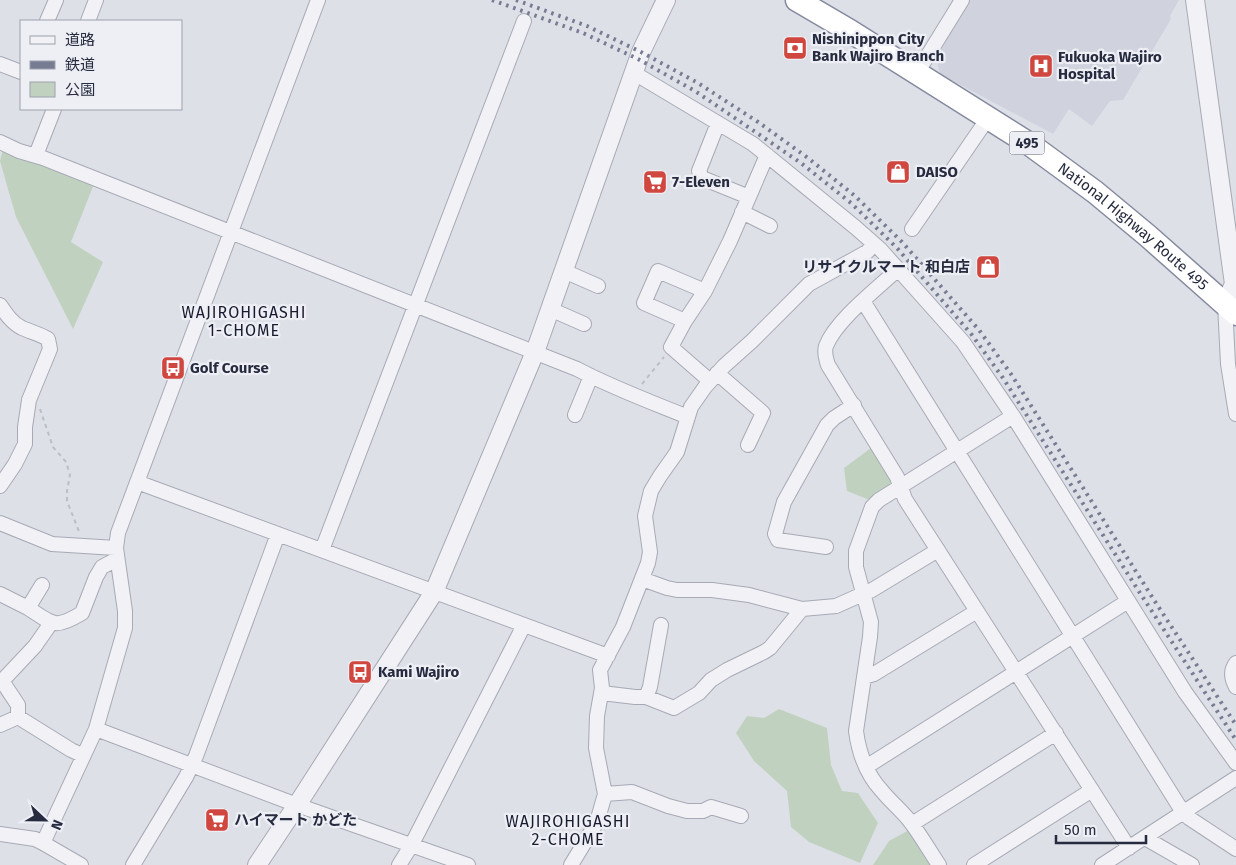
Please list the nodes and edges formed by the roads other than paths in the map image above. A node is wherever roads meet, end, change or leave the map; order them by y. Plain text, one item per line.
1 (56, 0) edge
2 (96, 0) edge
3 (318, 0) edge
4 (666, 0) edge
5 (797, 0) edge
6 (962, 0) edge
7 (1195, 0) edge
8 (47, 20) edge
9 (88, 20) edge
10 (524, 21) dead end
11 (0, 64) edge
12 (20, 72) edge
13 (634, 73) junction
14 (918, 73) junction
15 (54, 110) edge
16 (988, 118) junction
17 (718, 123) junction
18 (0, 142) edge
19 (766, 155) junction
20 (36, 156) junction
21 (749, 197) junction
22 (742, 212) junction
23 (770, 226) dead end
24 (912, 229) dead end
25 (231, 231) junction
26 (874, 244) junction
27 (898, 269) junction
28 (564, 271) junction
29 (598, 286) dead end
30 (705, 290) junction
31 (1233, 296) edge
32 (863, 302) junction
33 (0, 305) edge
34 (415, 305) junction
35 (550, 309) junction
36 (685, 321) junction
37 (584, 324) dead end
38 (535, 352) junction
39 (591, 376) junction
40 (714, 377) junction
41 (854, 405) junction
42 (1236, 414) edge
43 (575, 415) dead end
44 (1013, 416) junction
45 (688, 418) junction
46 (748, 445) dead end
47 (957, 451) junction
48 (137, 482) junction
49 (0, 486) edge
50 (900, 487) junction
51 (0, 523) edge
52 (278, 534) junction
53 (826, 547) dead end
54 (322, 550) junction
55 (938, 550) junction
56 (116, 554) junction
57 (642, 579) junction
58 (42, 585) dead end
59 (434, 592) junction
60 (0, 594) edge
61 (863, 594) junction
62 (1128, 601) junction
63 (28, 608) junction
64 (802, 609) junction
65 (978, 611) junction
66 (51, 623) junction
67 (524, 625) junction
68 (660, 625) dead end
69 (1072, 636) junction
70 (608, 656) junction
71 (1236, 663) edge
72 (1016, 672) junction
73 (864, 677) junction
74 (1236, 687) edge
75 (602, 693) junction
76 (646, 697) junction
77 (18, 717) junction
78 (0, 725) edge
79 (96, 729) junction
80 (1056, 733) junction
81 (82, 755) junction
82 (1236, 763) edge
83 (191, 764) junction
84 (866, 767) junction
85 (1236, 778) edge
86 (1092, 790) junction
87 (605, 794) junction
88 (297, 805) junction
89 (1184, 812) junction
90 (741, 816) dead end
91 (912, 824) junction
92 (0, 834) edge
93 (1145, 838) junction
94 (43, 843) junction
95 (411, 846) junction
96 (1129, 848) junction
97 (1236, 849) edge
98 (1120, 860) edge
99 (81, 865) edge
100 (133, 865) edge
101 (257, 865) edge
102 (399, 865) edge
103 (468, 865) edge
104 (571, 865) edge
105 (939, 865) edge
106 (974, 865) edge
107 (1102, 865) edge
108 (1192, 865) edge

1 - 8 street
2 - 9 street
3 - 25 street
4 - 13 street
5 - 14 highway, National Highway Route 495 / 495
6 - 14 street
7 - 31 street
10 - 34 street
11 - 12 street
13 - 17 street
13 - 28 street
14 - 16 highway, National Highway Route 495 / 495
15 - 20 street
16 - 24 street
16 - 31 highway, National Highway Route 495 / 495
17 - 19 street
17 - 21 street
18 - 20 street
19 - 21 street
19 - 26 street
20 - 25 street
21 - 22 street
22 - 23 street
22 - 30 street
25 - 34 street
25 - 48 street
26 - 27 street
26 - 40 street
27 - 32 street
27 - 44 street
28 - 29 street
28 - 35 street
30 - 36 street
30 - 36 street
31 - 42 street
32 - 41 street
32 - 47 street
33 - 49 street
34 - 38 street
34 - 54 street
35 - 37 street
35 - 38 street
36 - 40 street
38 - 39 street
38 - 59 street
39 - 43 street
39 - 45 street
40 - 45 street
40 - 46 street
41 - 50 street
41 - 53 street
44 - 47 street
44 - 62 street
45 - 57 street
47 - 50 street
47 - 69 street
48 - 52 street
48 - 56 street
50 - 55 street
50 - 61 street
51 - 56 street
52 - 54 street
52 - 83 street
54 - 59 street
55 - 61 street
55 - 65 street
56 - 66 street
56 - 79 street
57 - 64 street
57 - 70 street
58 - 63 street
59 - 67 street
59 - 88 street
60 - 63 street
61 - 64 street
61 - 73 street
62 - 69 street
62 - 82 street
63 - 66 street
64 - 76 street
65 - 72 street
65 - 73 street
66 - 77 street
67 - 70 street
67 - 95 street
68 - 76 street
69 - 72 street
69 - 89 street
70 - 75 street
71 - 74 street
72 - 80 street
72 - 84 street
73 - 84 street
75 - 76 street
75 - 87 street
77 - 78 street
77 - 81 street
79 - 81 street
79 - 83 street
80 - 86 street
80 - 91 street
81 - 94 street
83 - 88 street
83 - 100 street
84 - 91 street
85 - 89 street
86 - 96 street
86 - 106 street
87 - 90 street
87 - 104 street
88 - 95 street
88 - 101 street
89 - 93 street
89 - 97 street
91 - 105 street
92 - 94 street
93 - 96 street
93 - 108 street
94 - 99 street
95 - 102 street
95 - 103 street
96 - 98 street
98 - 107 street

